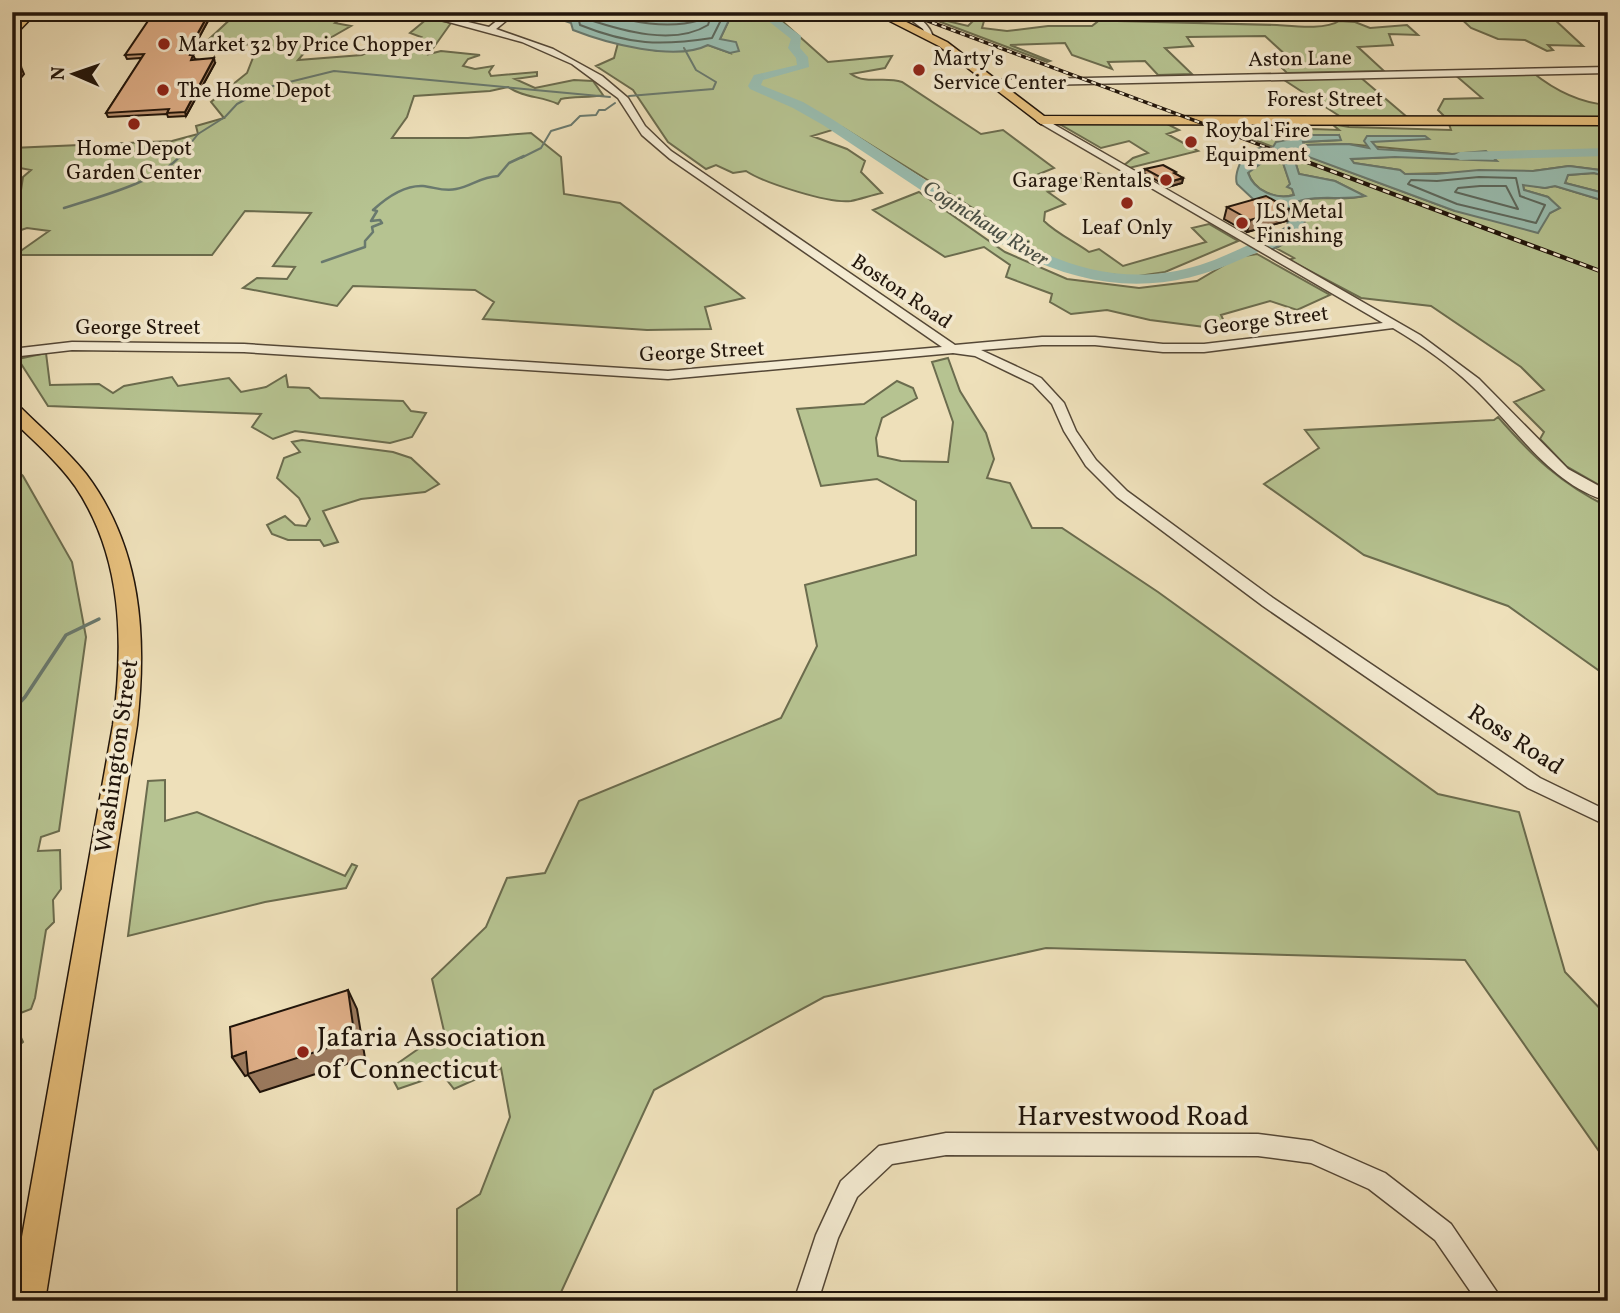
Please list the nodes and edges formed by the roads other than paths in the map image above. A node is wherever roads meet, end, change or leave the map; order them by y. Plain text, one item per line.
1 (416, 12) edge
2 (513, 12) edge
3 (877, 12) edge
4 (905, 12) edge
5 (966, 12) edge
6 (1348, 12) edge
7 (1594, 12) edge
8 (30, 14) edge
9 (1374, 14) edge
10 (12, 16) edge
11 (1043, 16) dead end
12 (1608, 20) edge
13 (489, 31) junction
14 (12, 36) edge
15 (930, 36) junction
16 (1608, 70) edge
17 (992, 83) junction
18 (1041, 120) junction
19 (1608, 121) edge
20 (1393, 325) junction
21 (953, 349) junction
22 (12, 353) edge
23 (12, 409) edge
24 (1608, 497) edge
25 (1403, 693) joint
26 (1608, 819) edge
27 (28, 1301) edge
28 (806, 1301) edge
29 (1491, 1301) edge

1 - 13 street, Boston Road
2 - 13 street
3 - 15 main road
4 - 15 street
5 - 11 street
6 - 9 street
7 - 12 street
8 - 10 street
8 - 14 highway
13 - 21 street, Boston Road
15 - 17 main road
16 - 17 street, Aston Lane
17 - 18 main road
18 - 19 main road, Forest Street
18 - 20 street
20 - 21 street, George Street
20 - 24 street
21 - 22 street, George Street
21 - 25 street, Boston Road
23 - 27 highway, Washington Street
25 - 26 street, Ross Road
28 - 29 street, Harvestwood Road

